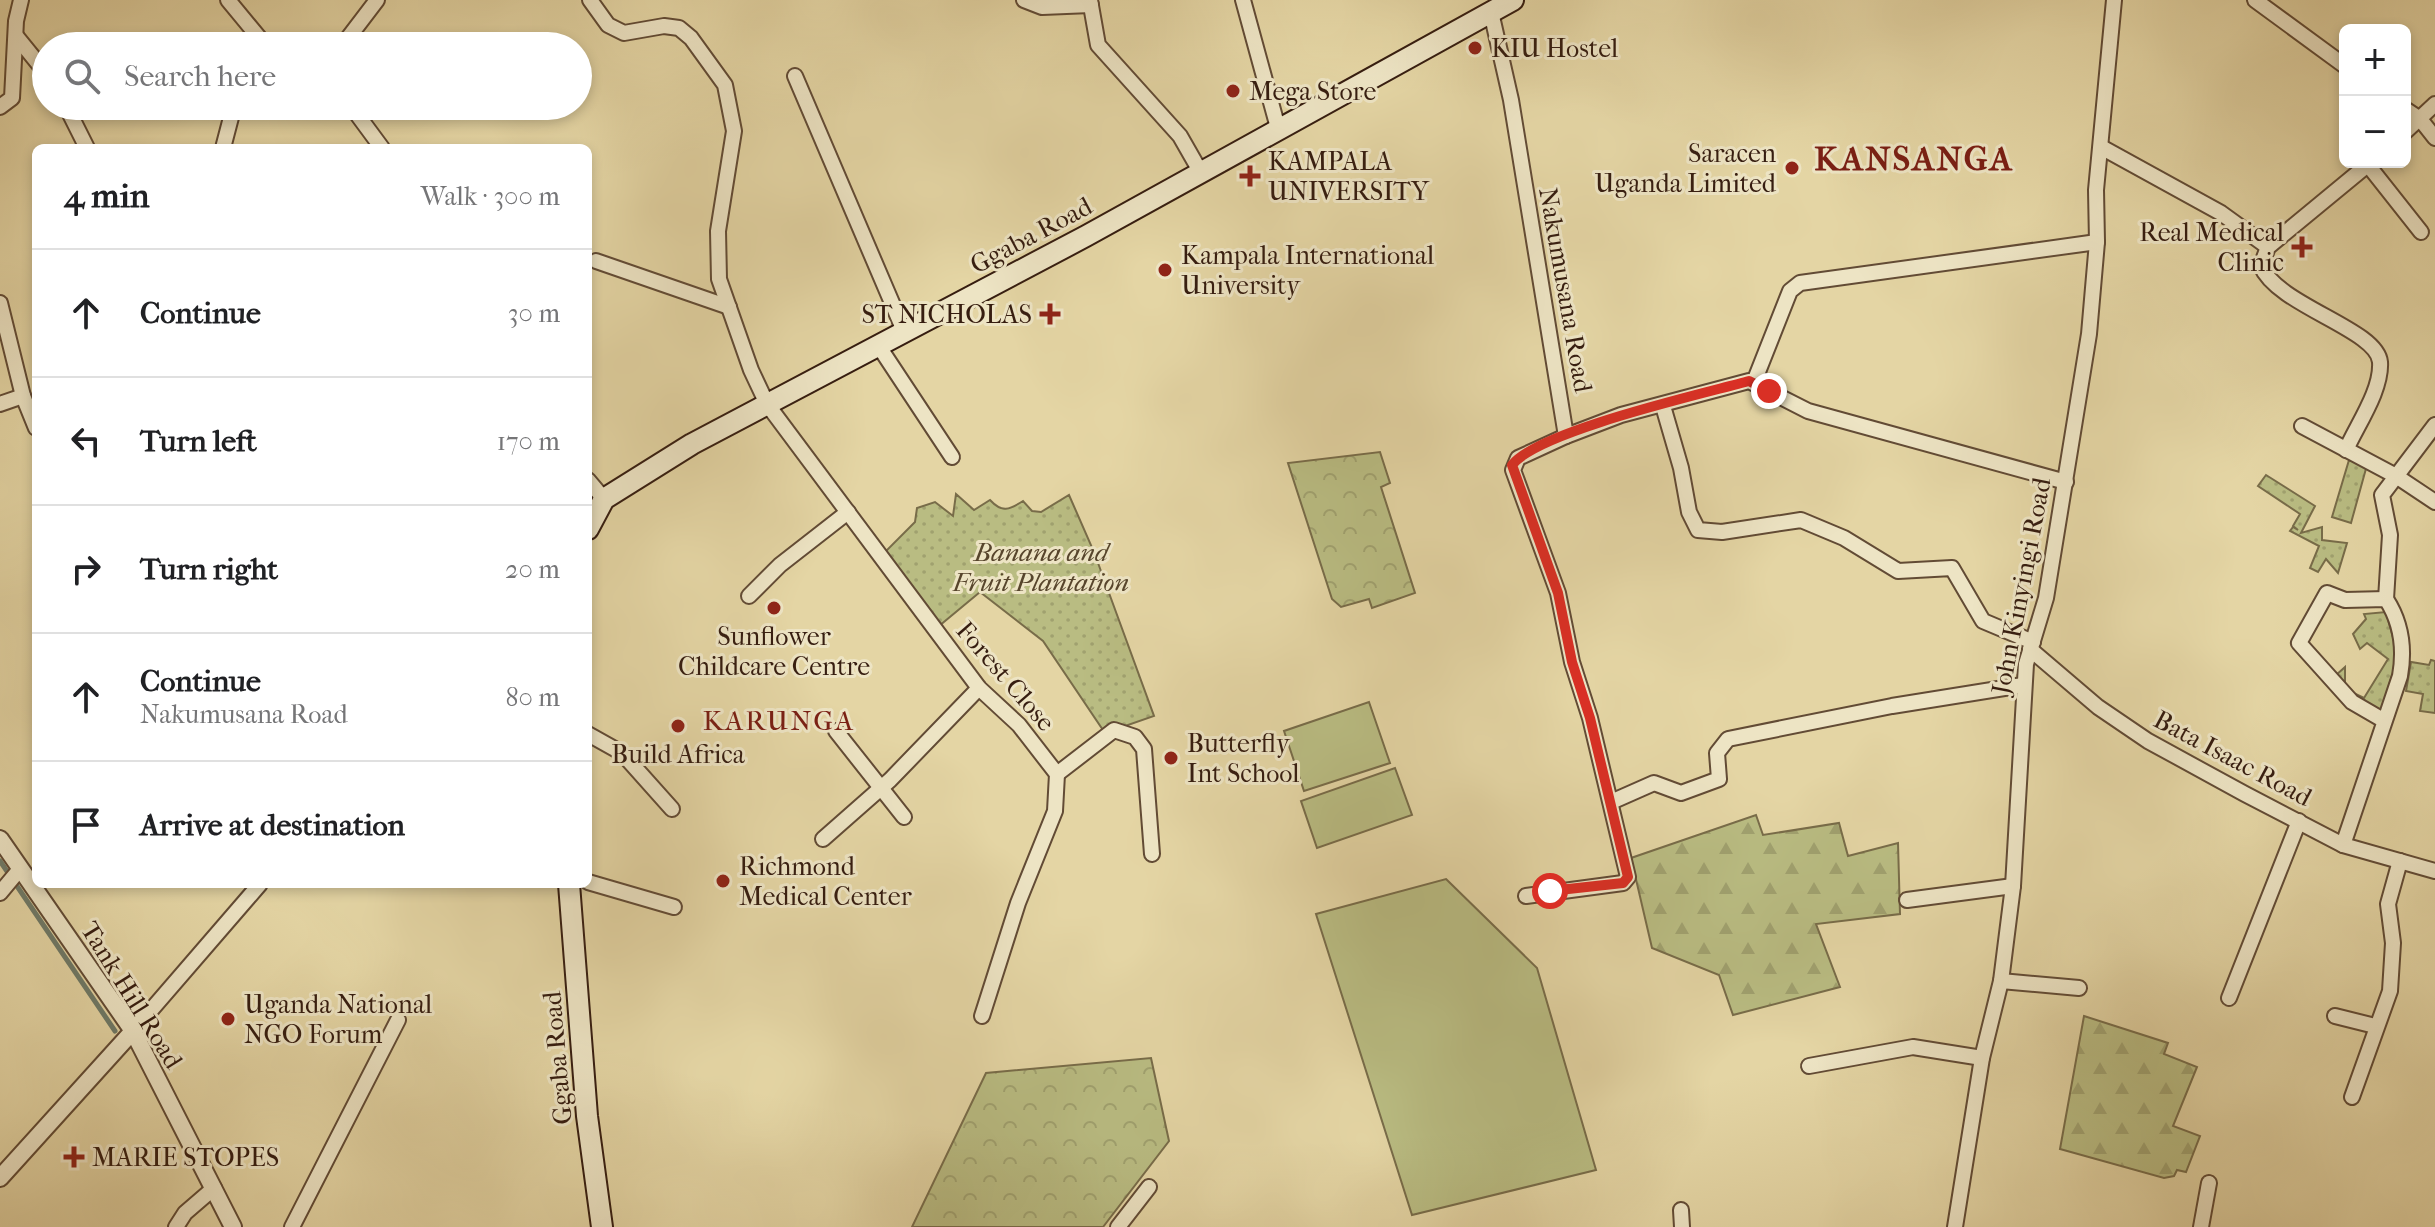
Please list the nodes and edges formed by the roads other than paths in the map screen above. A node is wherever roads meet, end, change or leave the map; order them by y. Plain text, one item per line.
1 (21, 0) edge
2 (228, 0) edge
3 (377, 0) edge
4 (590, 0) edge
5 (1024, 0) edge
6 (1243, 0) edge
7 (1513, 0) edge
8 (2114, 0) edge
9 (2255, 0) edge
10 (1091, 2) edge
11 (1491, 12) junction
12 (254, 32) edge
13 (353, 32) edge
14 (16, 36) junction
15 (32, 56) edge
16 (2339, 62) edge
17 (795, 76) dead end
18 (2435, 104) edge
19 (0, 107) edge
20 (2411, 113) edge
21 (2420, 119) junction
22 (73, 120) edge
23 (230, 120) edge
24 (361, 120) edge
25 (2411, 127) edge
26 (1278, 128) junction
27 (2435, 138) edge
28 (85, 144) edge
29 (224, 144) edge
30 (379, 144) edge
31 (2101, 147) junction
32 (2363, 168) edge
33 (2373, 168) edge
34 (1200, 171) junction
35 (2421, 232) dead end
36 (2097, 242) junction
37 (2268, 247) junction
38 (596, 261) dead end
39 (0, 303) edge
40 (729, 307) junction
41 (904, 331) junction
42 (878, 345) junction
43 (1754, 382) junction
44 (23, 396) junction
45 (0, 404) edge
46 (767, 404) junction
47 (1663, 406) junction
48 (32, 418) edge
49 (2435, 425) edge
50 (2302, 426) dead end
51 (1566, 436) junction
52 (2346, 450) junction
53 (952, 457) dead end
54 (2396, 476) junction
55 (2066, 482) junction
56 (592, 485) edge
57 (604, 499) junction
58 (2435, 502) edge
59 (848, 512) junction
60 (592, 522) edge
61 (749, 596) dead end
62 (2386, 599) junction
63 (2032, 646) junction
64 (2023, 685) junction
65 (979, 688) junction
66 (2383, 720) junction
67 (836, 731) dead end
68 (592, 736) edge
69 (1057, 774) junction
70 (882, 788) junction
71 (1611, 802) junction
72 (672, 809) dead end
73 (904, 817) dead end
74 (2299, 821) junction
75 (0, 839) edge
76 (823, 839) dead end
77 (2343, 845) junction
78 (1152, 854) dead end
79 (2400, 861) junction
80 (20, 869) junction
81 (2435, 871) edge
82 (592, 883) edge
83 (32, 886) edge
84 (2013, 886) junction
85 (33, 888) edge
86 (257, 888) edge
87 (569, 888) edge
88 (0, 893) edge
89 (1526, 896) dead end
90 (1907, 900) dead end
91 (674, 907) dead end
92 (2001, 981) junction
93 (2079, 988) dead end
94 (2229, 998) dead end
95 (982, 1016) dead end
96 (2335, 1016) dead end
97 (398, 1020) dead end
98 (2375, 1026) junction
99 (133, 1031) junction
100 (1982, 1058) junction
101 (1809, 1066) dead end
102 (2352, 1097) dead end
103 (0, 1178) edge
104 (2209, 1183) dead end
105 (1149, 1187) dead end
106 (214, 1188) junction
107 (1681, 1210) dead end
108 (176, 1227) edge
109 (233, 1227) edge
110 (292, 1227) edge
111 (602, 1227) edge
112 (1118, 1227) edge
113 (1682, 1227) edge
114 (1955, 1227) edge
115 (2201, 1227) edge

1 - 14 street
2 - 12 street
3 - 13 street
4 - 40 street, Forest Close
5 - 10 street
6 - 26 street
7 - 11 main road, Ggaba Road
8 - 31 street, John Kinyingi Road
9 - 16 street
10 - 34 street
11 - 26 main road, Ggaba Road
11 - 51 street, Nakumusana Road
14 - 15 street
14 - 19 street
17 - 41 street
18 - 21 street
20 - 21 street
21 - 25 street
21 - 27 street
22 - 28 street
23 - 29 street
24 - 30 street
26 - 34 main road, Ggaba Road
31 - 36 street, John Kinyingi Road
31 - 37 street
32 - 37 street
33 - 35 street
34 - 41 main road, Ggaba Road
36 - 43 street
36 - 55 street, John Kinyingi Road
37 - 52 street
38 - 40 street
39 - 44 street
40 - 46 street, Forest Close
41 - 42 main road, Ggaba Road
42 - 46 main road, Ggaba Road
42 - 53 street
43 - 47 street, Nakumusana Road
43 - 55 street
44 - 45 street
44 - 48 street
46 - 57 main road, Ggaba Road
46 - 59 street, Forest Close
47 - 51 street, Nakumusana Road
47 - 63 street, Bata Isaac Road
49 - 54 street
50 - 52 street
51 - 71 street
52 - 54 street
54 - 58 street
54 - 62 street
55 - 63 street, John Kinyingi Road
56 - 57 street
57 - 60 main road, Ggaba Road
59 - 61 street
59 - 65 street, Forest Close
62 - 66 street
62 - 66 street
63 - 64 street, John Kinyingi Road
63 - 74 street, Bata Isaac Road
64 - 71 street
64 - 84 street, John Kinyingi Road
65 - 69 street, Forest Close
65 - 70 street
66 - 77 street
67 - 70 street
68 - 72 street
69 - 78 street
69 - 95 street
70 - 73 street
70 - 76 street
71 - 89 street
74 - 77 street, Bata Isaac Road
74 - 94 street
75 - 80 street, Tank Hill Road
77 - 79 street, Bata Isaac Road
79 - 81 street, Bata Isaac Road
79 - 98 street
80 - 83 street, Tank Hill Road
80 - 88 street
82 - 91 street
84 - 90 street
84 - 92 street, John Kinyingi Road
85 - 99 street, Tank Hill Road
86 - 99 street
87 - 111 main road, Ggaba Road
92 - 93 street
92 - 100 street, John Kinyingi Road
96 - 98 street
97 - 110 street
98 - 102 street
99 - 103 street
99 - 106 street, Tank Hill Road
100 - 101 street
100 - 114 street, John Kinyingi Road
104 - 115 street
105 - 112 street
106 - 108 street
106 - 109 street, Tank Hill Road
107 - 113 street

